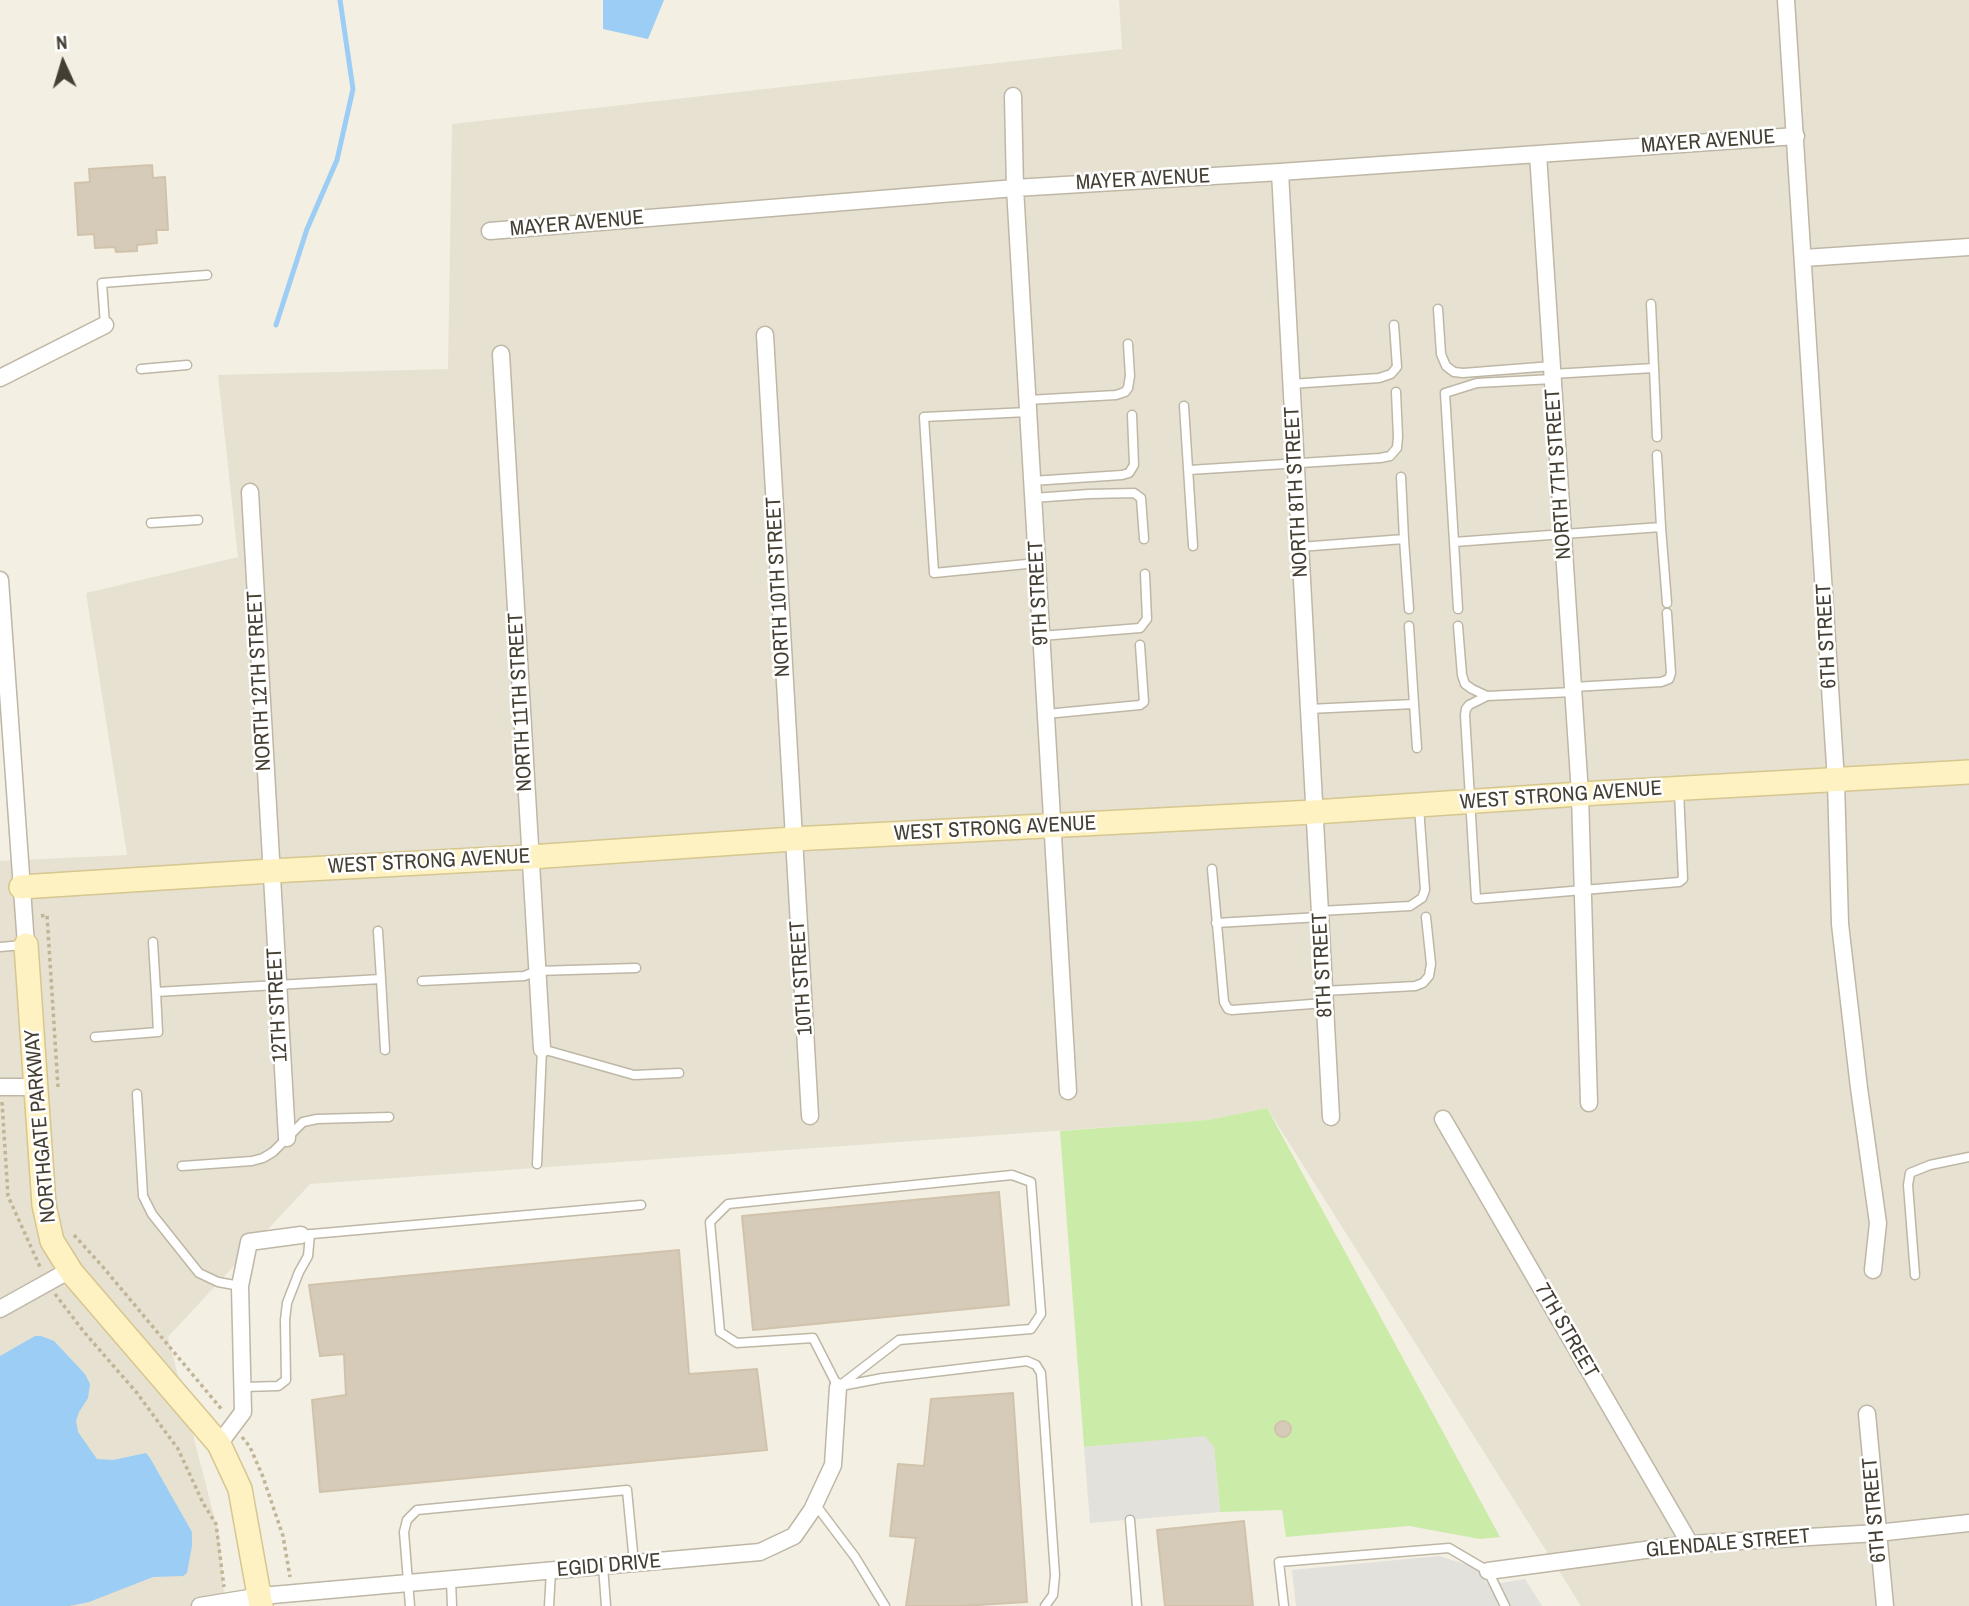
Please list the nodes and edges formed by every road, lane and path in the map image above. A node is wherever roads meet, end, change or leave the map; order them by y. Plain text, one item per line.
1 (1786, 0) edge
2 (1013, 96) dead end
3 (1796, 136) junction
4 (1538, 154) junction
5 (1280, 172) junction
6 (1015, 188) junction
7 (490, 231) dead end
8 (1969, 247) edge
9 (1804, 258) junction
10 (207, 275) dead end
11 (1651, 304) dead end
12 (1438, 309) dead end
13 (105, 325) joint
14 (1394, 325) dead end
15 (765, 335) dead end
16 (1128, 344) dead end
17 (501, 354) dead end
18 (187, 365) dead end
19 (1654, 368) junction
20 (141, 369) dead end
21 (1552, 373) junction
22 (0, 378) edge
23 (1291, 384) junction
24 (1396, 392) dead end
25 (1028, 406) junction
26 (1184, 406) dead end
27 (1132, 415) dead end
28 (1657, 437) dead end
29 (1657, 455) dead end
30 (1296, 463) junction
31 (1189, 470) junction
32 (1401, 477) dead end
33 (1032, 481) junction
34 (250, 492) dead end
35 (1033, 498) junction
36 (198, 520) dead end
37 (151, 523) dead end
38 (1661, 527) junction
39 (1563, 533) junction
40 (1144, 539) dead end
41 (1404, 539) junction
42 (1454, 542) junction
43 (1193, 546) dead end
44 (1300, 547) junction
45 (1037, 563) junction
46 (1145, 574) dead end
47 (0, 580) edge
48 (1667, 603) dead end
49 (1409, 609) dead end
50 (1458, 609) dead end
51 (1667, 613) dead end
52 (1409, 626) dead end
53 (1458, 626) dead end
54 (1041, 636) junction
55 (1140, 645) dead end
56 (1573, 690) junction
57 (1487, 696) junction
58 (1414, 704) junction
59 (1309, 709) junction
60 (1046, 714) junction
61 (6, 733) edge
62 (1417, 748) dead end
63 (1969, 772) edge
64 (1836, 781) junction
65 (1679, 789) junction
66 (1580, 794) junction
67 (1470, 802) junction
68 (1419, 805) junction
69 (1314, 812) junction
70 (1052, 826) junction
71 (793, 839) junction
72 (530, 858) junction
73 (1212, 869) dead end
74 (271, 871) junction
75 (22, 887) junction
76 (1583, 890) junction
77 (1320, 914) junction
78 (24, 917) junction
79 (1426, 917) dead end
80 (1216, 923) junction
81 (378, 931) dead end
82 (153, 942) dead end
83 (26, 945) junction
84 (0, 947) edge
85 (636, 968) dead end
86 (537, 971) junction
87 (381, 979) junction
88 (422, 981) dead end
89 (277, 985) junction
90 (156, 992) junction
91 (1324, 997) junction
92 (96, 1037) dead end
93 (542, 1049) junction
94 (385, 1050) dead end
95 (679, 1073) dead end
96 (0, 1087) edge
97 (47, 1089) junction
98 (1068, 1091) dead end
99 (136, 1094) dead end
100 (1589, 1103) dead end
101 (810, 1116) dead end
102 (389, 1117) dead end
103 (1331, 1117) dead end
104 (1443, 1119) dead end
105 (286, 1138) junction
106 (1969, 1157) edge
107 (537, 1164) dead end
108 (182, 1166) dead end
109 (641, 1205) dead end
110 (71, 1231) dead end
111 (305, 1235) junction
112 (70, 1270) junction
113 (1872, 1270) dead end
114 (1915, 1275) dead end
115 (240, 1286) junction
116 (0, 1309) edge
117 (243, 1387) junction
118 (838, 1387) junction
119 (1867, 1414) dead end
120 (234, 1424) junction
121 (219, 1444) junction
122 (815, 1504) junction
123 (1130, 1520) dead end
124 (1969, 1523) edge
125 (1877, 1533) junction
126 (1690, 1544) junction
127 (634, 1563) junction
128 (603, 1566) junction
129 (551, 1571) junction
130 (1488, 1571) junction
131 (451, 1580) junction
132 (408, 1583) junction
133 (291, 1594) junction
134 (261, 1601) edge
135 (200, 1606) edge
136 (410, 1606) edge
137 (452, 1606) edge
138 (549, 1606) edge
139 (606, 1606) edge
140 (885, 1606) edge
141 (1045, 1606) edge
142 (1137, 1606) edge
143 (1284, 1606) edge
144 (1505, 1606) edge
145 (1885, 1606) edge

1 - 3 street, 6TH STREET
2 - 6 street, 9TH STREET
3 - 4 street, MAYER AVENUE
3 - 9 street, 6TH STREET
4 - 5 street, MAYER AVENUE
4 - 21 street, NORTH 7TH STREET
5 - 6 street, MAYER AVENUE
5 - 23 street, NORTH 8TH STREET
6 - 7 street, MAYER AVENUE
6 - 25 street, 9TH STREET
8 - 9 street
9 - 64 street, 6TH STREET
10 - 13 lane
11 - 19 lane
12 - 21 lane
13 - 22 street
14 - 23 lane
15 - 71 street, NORTH 10TH STREET
16 - 25 lane
17 - 72 street, NORTH 11TH STREET
18 - 20 lane
19 - 21 lane
19 - 28 lane
21 - 39 street, NORTH 7TH STREET
21 - 42 lane
23 - 30 street, NORTH 8TH STREET
24 - 30 lane
25 - 33 street, 9TH STREET
25 - 45 lane
26 - 31 lane
27 - 33 lane
29 - 38 lane
30 - 31 lane
30 - 44 street, NORTH 8TH STREET
31 - 43 lane
32 - 41 lane
33 - 35 street, 9TH STREET
34 - 74 street, NORTH 12TH STREET
35 - 40 lane
35 - 45 street, 9TH STREET
36 - 37 lane
38 - 39 lane
38 - 48 lane
39 - 42 lane
39 - 56 street, NORTH 7TH STREET
41 - 44 lane
41 - 49 lane
42 - 50 lane
44 - 59 street, NORTH 8TH STREET
45 - 54 street, 9TH STREET
46 - 54 lane
47 - 61 street, NORTHGATE PARKWAY
51 - 56 lane
52 - 58 lane
53 - 57 lane
54 - 60 street, 9TH STREET
55 - 60 lane
56 - 57 lane
56 - 66 street, NORTH 7TH STREET
57 - 67 lane
58 - 59 lane
58 - 62 lane
59 - 69 street, NORTH 8TH STREET
60 - 70 street, 9TH STREET
61 - 75 street, NORTHGATE PARKWAY
63 - 64 street, WEST STRONG AVENUE
64 - 65 street, WEST STRONG AVENUE
64 - 113 street, 6TH STREET
65 - 66 street, WEST STRONG AVENUE
65 - 76 lane
66 - 67 street, WEST STRONG AVENUE
66 - 76 street
67 - 68 street, WEST STRONG AVENUE
67 - 76 lane
68 - 69 street, WEST STRONG AVENUE
68 - 77 lane
69 - 70 street, WEST STRONG AVENUE
69 - 77 street, 8TH STREET
70 - 71 street, WEST STRONG AVENUE
70 - 98 street, 9TH STREET
71 - 72 street, WEST STRONG AVENUE
71 - 101 street, 10TH STREET
72 - 74 street, WEST STRONG AVENUE
72 - 86 street, NORTH 11TH STREET
73 - 80 lane
74 - 75 street, WEST STRONG AVENUE
74 - 89 street, 12TH STREET
75 - 78 street, NORTHGATE PARKWAY
76 - 100 street
77 - 80 lane
77 - 91 street, 8TH STREET
78 - 83 street, NORTHGATE PARKWAY
78 - 97 path
79 - 91 lane
80 - 91 lane
81 - 87 lane
82 - 90 lane
83 - 84 lane
83 - 97 street, NORTHGATE PARKWAY
85 - 86 lane
86 - 88 lane
86 - 93 street, NORTH 11TH STREET
87 - 89 lane
87 - 94 lane
89 - 90 lane
89 - 105 street, 12TH STREET
90 - 92 lane
91 - 103 street, 8TH STREET
93 - 95 lane
93 - 107 lane
96 - 97 street
97 - 112 street, NORTHGATE PARKWAY
99 - 115 lane
102 - 105 lane
104 - 126 street, 7TH STREET
105 - 108 lane
106 - 114 lane
109 - 111 lane
110 - 120 path
111 - 115 street
111 - 117 lane
112 - 116 street
112 - 121 street, NORTHGATE PARKWAY
115 - 117 street
117 - 120 street
118 - 118 lane
118 - 122 street, EGIDI DRIVE
118 - 141 lane
119 - 125 street, 6TH STREET
120 - 121 street
120 - 133 path
121 - 134 street, NORTHGATE PARKWAY
122 - 127 street, EGIDI DRIVE
122 - 140 lane
123 - 142 lane
124 - 125 street, GLENDALE STREET
125 - 126 street, GLENDALE STREET
125 - 145 street, 6TH STREET
126 - 130 street, GLENDALE STREET
127 - 128 street, EGIDI DRIVE
127 - 132 lane
128 - 129 street, EGIDI DRIVE
128 - 139 lane
129 - 131 street, EGIDI DRIVE
129 - 138 lane
130 - 143 lane
130 - 144 lane
131 - 132 street, EGIDI DRIVE
131 - 137 lane
132 - 133 street, EGIDI DRIVE
132 - 136 lane
133 - 134 street, EGIDI DRIVE
134 - 135 street, EGIDI DRIVE

